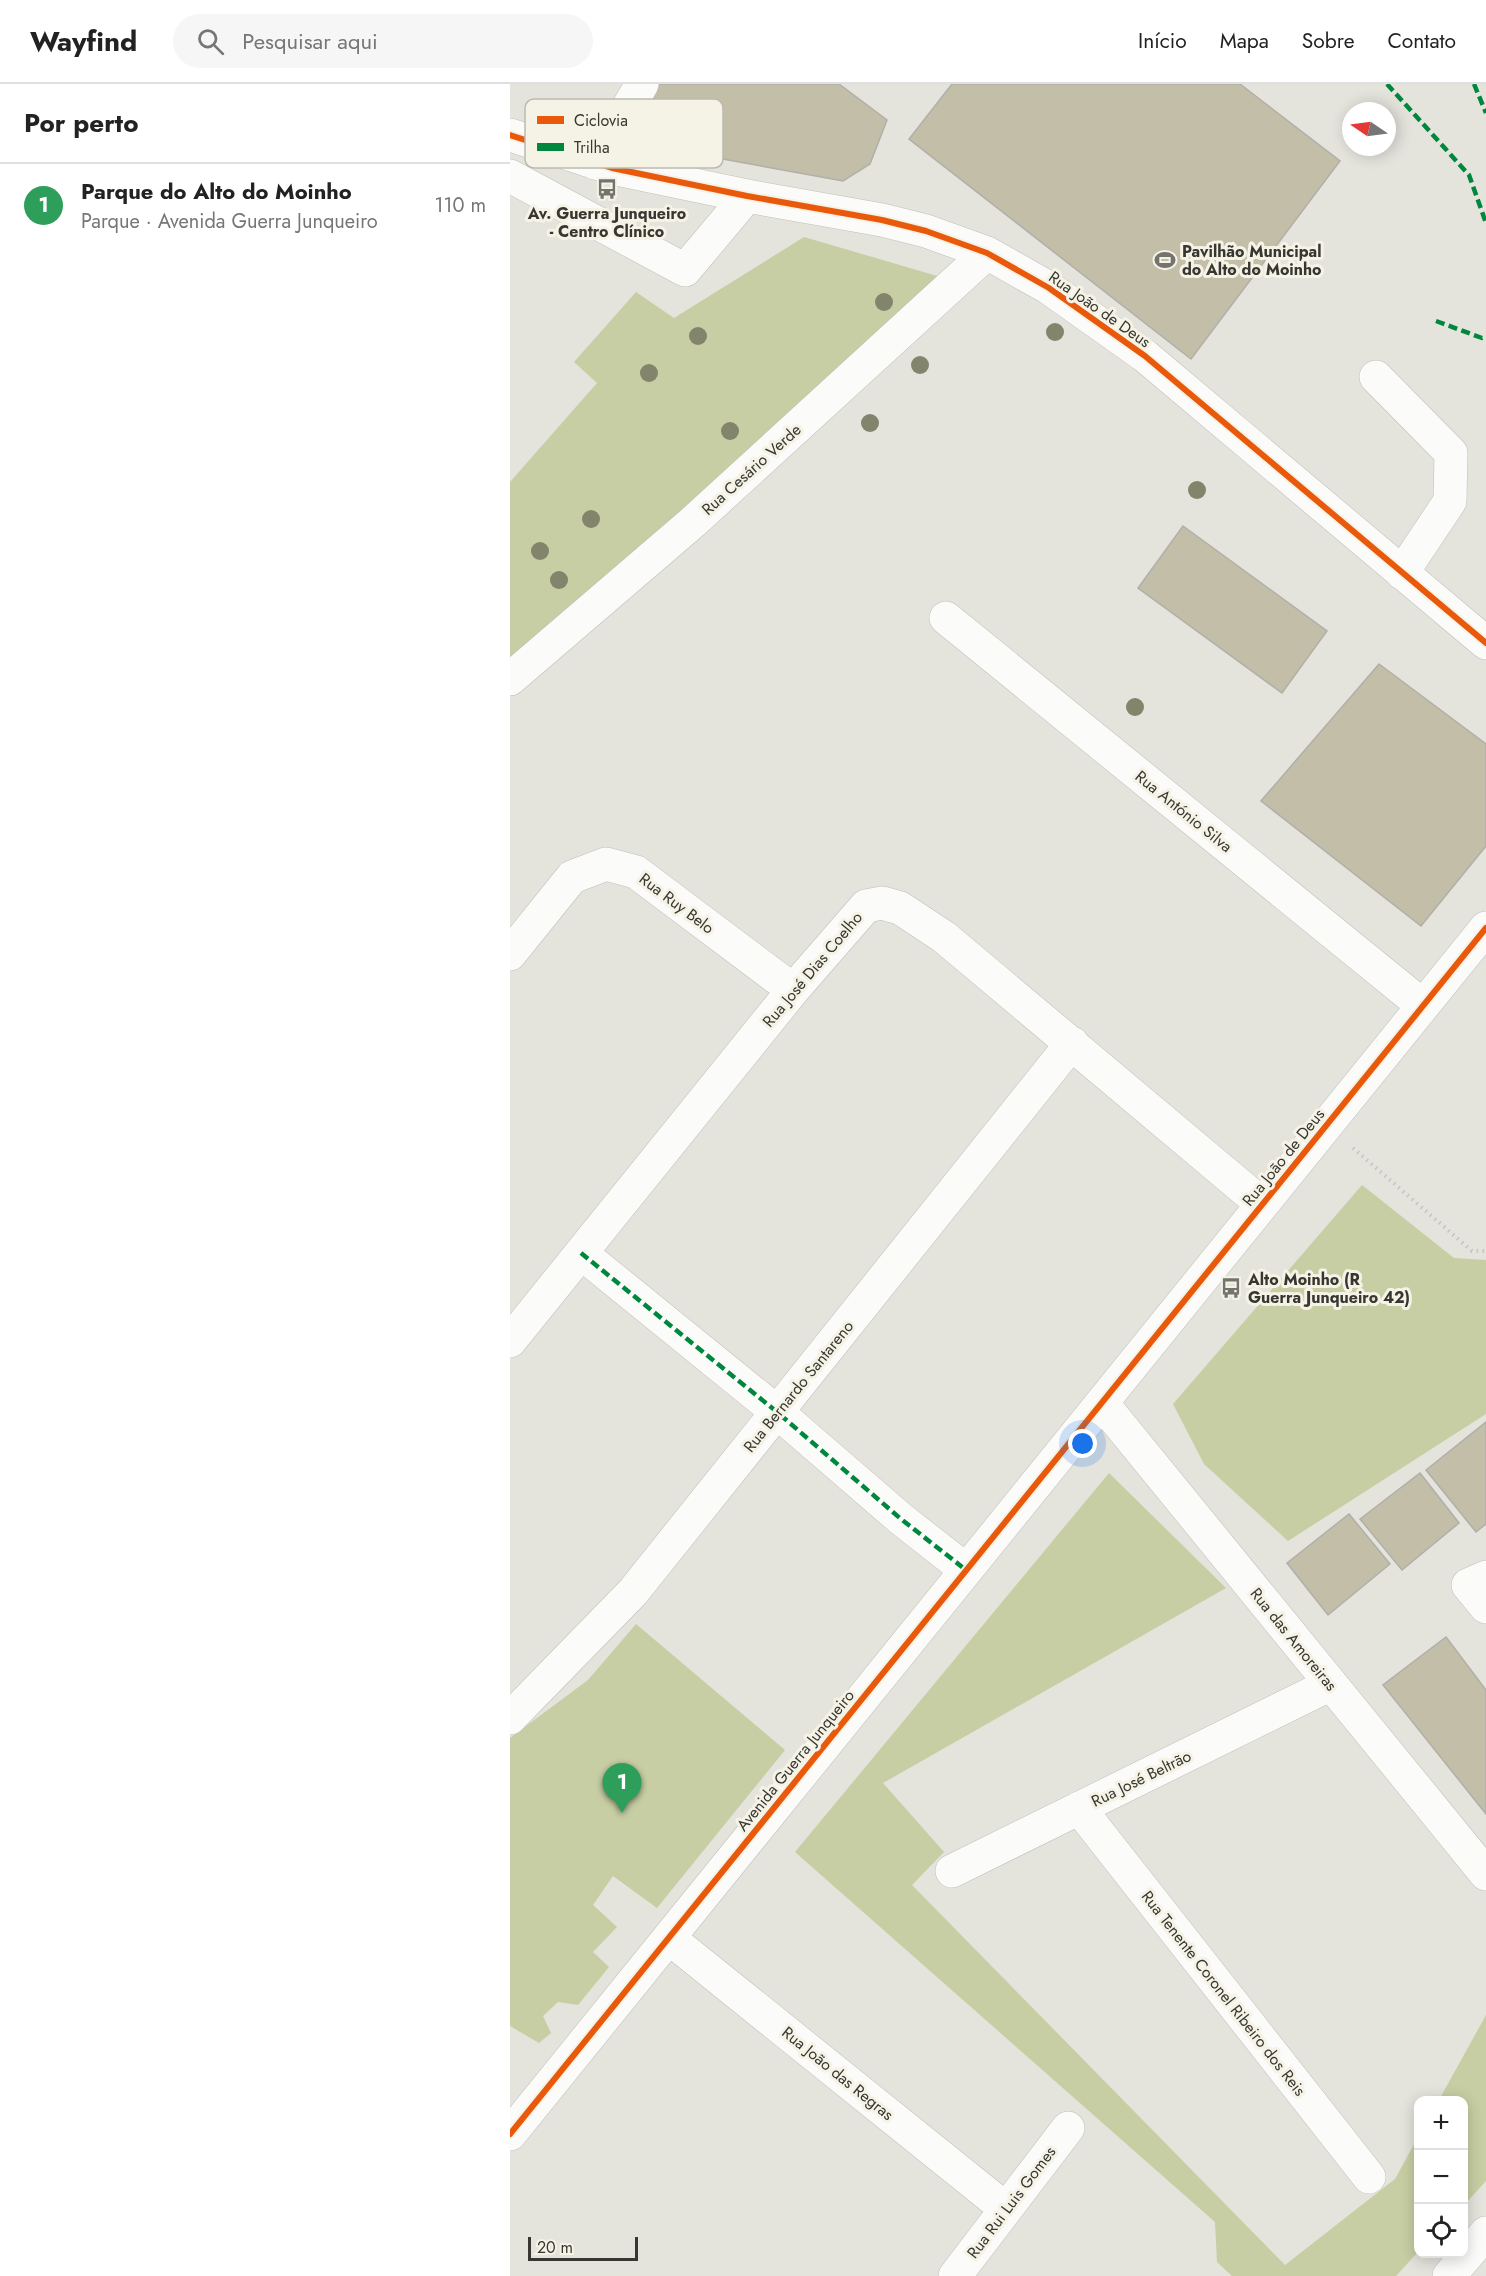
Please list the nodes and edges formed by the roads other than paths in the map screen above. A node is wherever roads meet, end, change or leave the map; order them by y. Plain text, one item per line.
1 (642, 84) edge
2 (633, 99) edge
3 (520, 138) edge
4 (618, 168) edge
5 (513, 177) edge
6 (747, 196) junction
7 (987, 253) junction
8 (1376, 378) dead end
9 (1402, 573) junction
10 (946, 618) dead end
11 (1486, 643) edge
12 (510, 679) edge
13 (1486, 928) edge
14 (510, 954) edge
15 (793, 990) junction
16 (1422, 1005) junction
17 (1072, 1043) junction
18 (1262, 1204) junction
19 (581, 1253) junction
20 (510, 1341) edge
21 (1102, 1404) junction
22 (777, 1412) junction
23 (966, 1570) junction
24 (1486, 1576) edge
25 (1486, 1607) edge
26 (1331, 1684) junction
27 (510, 1718) edge
28 (1079, 1808) junction
29 (952, 1871) dead end
30 (1486, 1874) edge
31 (669, 1938) junction
32 (1068, 2128) dead end
33 (510, 2134) edge
34 (1369, 2177) dead end
35 (1006, 2209) junction
36 (1486, 2233) edge
37 (955, 2276) edge
38 (1449, 2276) edge

1 - 2 street
3 - 5 street
4 - 6 street, Rua João de Deus
5 - 6 street
6 - 7 street, Rua João de Deus
7 - 9 street, Rua João de Deus
7 - 12 street, Rua Cesário Verde
8 - 9 street
9 - 11 street, Rua João de Deus
10 - 16 street, Rua António Silva
13 - 16 street, Rua João de Deus
14 - 15 street, Rua Ruy Belo
15 - 17 street, Rua José Dias Coelho
15 - 19 street, Rua José Dias Coelho
16 - 18 street, Rua João de Deus
17 - 18 street, Rua José Dias Coelho
17 - 22 street, Rua Bernardo Santareno
18 - 21 street, Rua João de Deus
19 - 20 street, Rua José Dias Coelho
19 - 22 street
21 - 23 street, Avenida Guerra Junqueiro
21 - 26 street, Rua das Amoreiras
22 - 23 street
22 - 27 street, Rua Bernardo Santareno
23 - 31 street, Avenida Guerra Junqueiro
24 - 25 street
26 - 28 street, Rua José Beltrão
26 - 30 street, Rua das Amoreiras
28 - 29 street, Rua José Beltrão
28 - 34 street, Rua Tenente Coronel Ribeiro dos Reis
31 - 33 street, Avenida Guerra Junqueiro
31 - 35 street, Rua João das Regras
32 - 35 street, Rua Rui Luis Gomes
35 - 37 street, Rua Rui Luis Gomes
36 - 38 street

